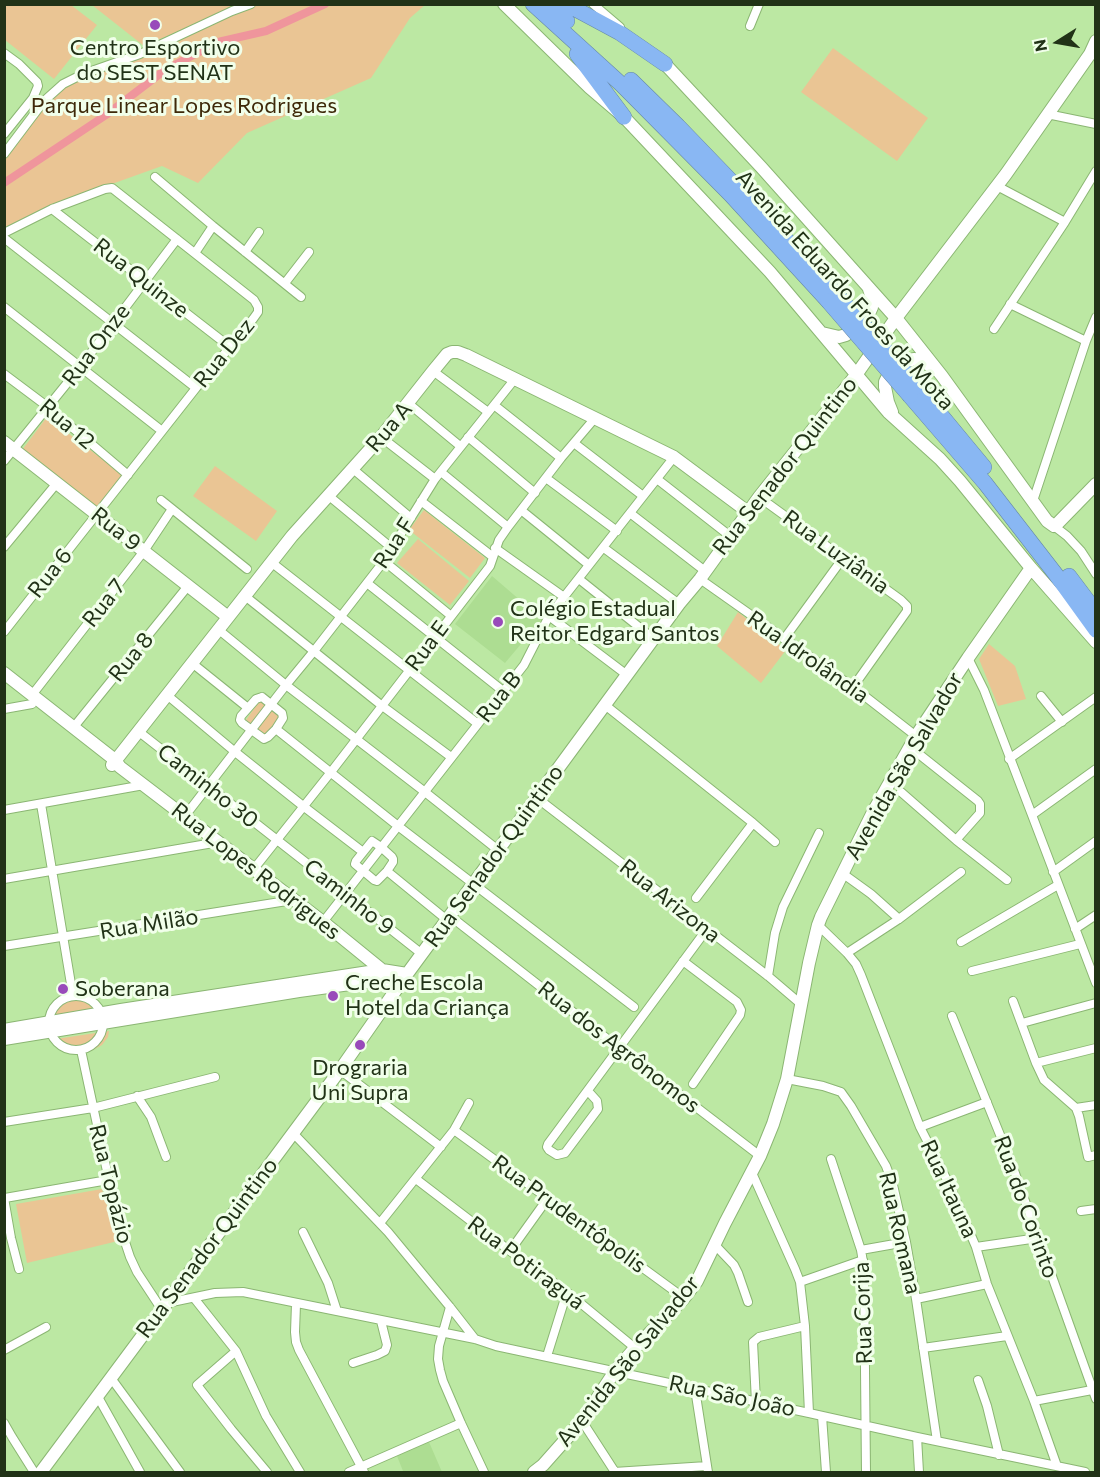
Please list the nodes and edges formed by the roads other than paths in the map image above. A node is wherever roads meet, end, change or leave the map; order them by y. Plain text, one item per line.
1 (251, 4) edge
2 (504, 4) edge
3 (566, 4) edge
4 (593, 4) edge
5 (759, 4) edge
6 (540, 6) edge
7 (750, 26) dead end
8 (1095, 41) edge
9 (4, 53) edge
10 (665, 64) junction
11 (1047, 114) junction
12 (624, 117) junction
13 (7, 124) edge
14 (1095, 124) edge
15 (4, 134) edge
16 (4, 154) edge
17 (1095, 171) edge
18 (154, 177) dead end
19 (997, 186) junction
20 (52, 209) junction
21 (1065, 222) junction
22 (213, 226) junction
23 (259, 232) dead end
24 (4, 233) edge
25 (4, 238) edge
26 (177, 239) junction
27 (245, 252) junction
28 (309, 252) dead end
29 (195, 253) junction
30 (144, 281) junction
31 (285, 283) junction
32 (867, 285) junction
33 (301, 297) dead end
34 (1010, 304) junction
35 (4, 307) edge
36 (896, 311) junction
37 (1095, 317) edge
38 (113, 324) junction
39 (888, 329) junction
40 (994, 329) dead end
41 (907, 331) junction
42 (822, 333) junction
43 (1086, 341) junction
44 (230, 347) junction
45 (868, 358) junction
46 (846, 362) junction
47 (81, 366) junction
48 (433, 371) junction
49 (4, 374) edge
50 (856, 375) junction
51 (942, 376) junction
52 (514, 380) junction
53 (196, 388) junction
54 (913, 391) junction
55 (408, 404) junction
56 (48, 407) junction
57 (491, 408) junction
58 (595, 418) junction
59 (896, 419) junction
60 (162, 431) junction
61 (381, 437) junction
62 (468, 437) junction
63 (574, 443) junction
64 (9, 446) edge
65 (460, 446) junction
66 (561, 458) junction
67 (674, 458) junction
68 (4, 461) edge
69 (353, 469) junction
70 (128, 475) junction
71 (1095, 475) edge
72 (438, 476) junction
73 (546, 478) junction
74 (657, 479) junction
75 (57, 483) junction
76 (1095, 483) edge
77 (535, 492) junction
78 (329, 496) junction
79 (643, 496) junction
80 (759, 497) junction
81 (160, 500) dead end
82 (421, 501) junction
83 (1033, 501) junction
84 (172, 509) junction
85 (520, 510) junction
86 (748, 512) junction
87 (630, 513) junction
88 (96, 514) junction
89 (411, 518) junction
90 (1049, 522) junction
91 (508, 527) junction
92 (617, 531) junction
93 (730, 536) junction
94 (4, 547) edge
95 (604, 548) junction
96 (393, 549) junction
97 (144, 551) junction
98 (494, 552) junction
99 (843, 558) junction
100 (384, 561) junction
101 (272, 562) junction
102 (589, 565) junction
103 (1031, 568) junction
104 (247, 570) dead end
105 (1095, 574) edge
106 (702, 575) junction
107 (579, 579) junction
108 (367, 583) junction
109 (188, 586) junction
110 (245, 596) junction
111 (564, 597) junction
112 (679, 604) junction
113 (1095, 612) edge
114 (450, 615) junction
115 (342, 616) junction
116 (549, 616) junction
117 (228, 617) junction
118 (219, 630) junction
119 (1095, 630) edge
120 (4, 632) edge
121 (435, 638) junction
122 (654, 639) junction
123 (784, 639) junction
124 (1095, 642) edge
125 (314, 651) junction
126 (968, 658) junction
127 (192, 663) junction
128 (409, 670) junction
129 (4, 673) edge
130 (627, 675) junction
131 (4, 683) edge
132 (286, 685) junction
133 (853, 687) junction
134 (503, 691) junction
135 (167, 695) junction
136 (1041, 696) dead end
137 (1095, 698) edge
138 (32, 699) junction
139 (271, 704) junction
140 (381, 705) junction
141 (604, 705) junction
142 (248, 708) junction
143 (4, 709) edge
144 (1062, 722) junction
145 (478, 724) junction
146 (73, 728) junction
147 (276, 729) junction
148 (252, 730) junction
149 (138, 731) junction
150 (356, 738) junction
151 (913, 742) junction
152 (234, 752) junction
153 (451, 758) junction
154 (1010, 759) junction
155 (116, 764) junction
156 (1095, 769) edge
157 (331, 772) junction
158 (145, 785) junction
159 (207, 786) junction
160 (425, 792) junction
161 (901, 792) dead end
162 (537, 798) junction
163 (41, 804) junction
164 (303, 806) junction
165 (4, 810) edge
166 (1032, 815) junction
167 (185, 816) junction
168 (753, 823) junction
169 (398, 826) junction
170 (819, 833) dead end
171 (277, 840) junction
172 (956, 840) junction
173 (1095, 841) edge
174 (220, 842) junction
175 (775, 842) dead end
176 (382, 847) junction
177 (498, 850) junction
178 (363, 852) junction
179 (53, 870) junction
180 (253, 870) junction
181 (362, 872) junction
182 (388, 872) junction
183 (961, 872) dead end
184 (1053, 872) junction
185 (842, 873) junction
186 (4, 879) edge
187 (1007, 880) dead end
188 (473, 885) junction
189 (1058, 885) junction
190 (346, 894) junction
191 (696, 898) dead end
192 (293, 900) junction
193 (1095, 915) edge
194 (449, 918) junction
195 (899, 919) junction
196 (323, 922) junction
197 (818, 925) junction
198 (706, 929) junction
199 (1075, 929) junction
200 (338, 935) junction
201 (64, 937) junction
202 (961, 942) dead end
203 (1080, 944) junction
204 (4, 946) edge
205 (847, 953) junction
206 (422, 954) junction
207 (683, 961) junction
208 (972, 971) dead end
209 (357, 974) junction
210 (385, 975) junction
211 (768, 976) junction
212 (405, 978) junction
213 (1095, 983) edge
214 (299, 987) junction
215 (73, 996) junction
216 (1013, 1001) dead end
217 (1095, 1003) edge
218 (802, 1005) junction
219 (634, 1007) dead end
220 (952, 1016) dead end
221 (102, 1018) junction
222 (1022, 1023) junction
223 (49, 1027) junction
224 (4, 1030) edge
225 (4, 1039) edge
226 (620, 1048) junction
227 (1095, 1048) edge
228 (81, 1050) junction
229 (1036, 1063) junction
230 (340, 1070) junction
231 (215, 1077) dead end
232 (787, 1079) junction
233 (693, 1084) dead end
234 (588, 1091) junction
235 (137, 1096) junction
236 (987, 1102) junction
237 (469, 1103) dead end
238 (1095, 1105) edge
239 (93, 1108) junction
240 (1076, 1108) junction
241 (4, 1122) edge
242 (920, 1127) junction
243 (454, 1130) junction
244 (293, 1132) junction
245 (441, 1147) junction
246 (760, 1156) junction
247 (1092, 1156) edge
248 (166, 1157) dead end
249 (831, 1159) dead end
250 (752, 1173) junction
251 (416, 1179) junction
252 (108, 1180) junction
253 (4, 1198) edge
254 (548, 1198) junction
255 (1095, 1209) edge
256 (1081, 1211) dead end
257 (380, 1223) junction
258 (303, 1232) dead end
259 (1038, 1238) junction
260 (906, 1242) junction
261 (714, 1245) junction
262 (976, 1247) junction
263 (861, 1250) junction
264 (510, 1251) junction
265 (863, 1260) junction
266 (19, 1269) dead end
267 (800, 1282) junction
268 (987, 1284) junction
269 (567, 1293) junction
270 (194, 1298) junction
271 (684, 1298) junction
272 (916, 1299) junction
273 (748, 1302) dead end
274 (296, 1304) junction
275 (165, 1306) junction
276 (450, 1307) junction
277 (338, 1311) junction
278 (381, 1321) junction
279 (806, 1326) junction
280 (46, 1327) dead end
281 (442, 1333) junction
282 (1007, 1336) junction
283 (475, 1340) junction
284 (635, 1348) junction
285 (923, 1348) junction
286 (4, 1350) edge
287 (236, 1351) junction
288 (547, 1356) junction
289 (353, 1363) dead end
290 (615, 1371) junction
291 (111, 1378) junction
292 (978, 1380) dead end
293 (695, 1389) junction
294 (1092, 1390) junction
295 (98, 1397) junction
296 (1095, 1399) edge
297 (1034, 1401) junction
298 (756, 1402) junction
299 (809, 1413) junction
300 (822, 1416) junction
301 (582, 1421) junction
302 (4, 1423) edge
303 (461, 1423) junction
304 (866, 1426) junction
305 (916, 1437) junction
306 (8, 1438) edge
307 (937, 1441) junction
308 (999, 1455) junction
309 (1057, 1466) junction
310 (707, 1469) edge
311 (362, 1470) edge
312 (42, 1471) edge
313 (614, 1472) edge
314 (140, 1473) edge
315 (180, 1473) edge
316 (267, 1473) edge
317 (300, 1473) edge
318 (349, 1473) edge
319 (484, 1473) edge
320 (534, 1473) edge
321 (826, 1473) edge
322 (866, 1473) edge
323 (919, 1473) edge
324 (1085, 1473) edge

1 - 16 street
2 - 12 street
3 - 10 highway
4 - 10 street
5 - 7 street
6 - 12 highway
6 - 54 highway, Avenida Eduardo Froes da Mota, bridge
8 - 11 street, Rua Senador Quintino
9 - 13 street
10 - 32 street
11 - 14 street
11 - 19 street, Rua Senador Quintino
12 - 42 street
13 - 15 street
17 - 21 street
18 - 22 street
19 - 21 street
19 - 36 street, Rua Senador Quintino
20 - 24 street
20 - 26 street, Rua Dez
20 - 30 street, Rua Quinze
21 - 34 street
22 - 27 street
22 - 29 street
23 - 27 street
25 - 38 street
26 - 29 street, Rua Dez
26 - 30 street, Rua Onze
27 - 31 street
28 - 31 street
29 - 44 street, Rua Dez
30 - 38 street, Rua Onze
30 - 44 street, Rua Quinze
31 - 33 street
32 - 36 street
32 - 42 street
34 - 40 street
34 - 43 street
35 - 47 street
36 - 39 street, Rua Senador Quintino
36 - 41 street
37 - 43 street
38 - 47 street, Rua Onze
38 - 53 street
39 - 41 street
39 - 45 street, Rua Senador Quintino
41 - 51 street
42 - 46 street
43 - 83 street
44 - 53 street, Rua Dez
45 - 46 street
45 - 50 street, Rua Senador Quintino
46 - 50 street
47 - 56 street, Rua Onze
47 - 60 street
48 - 52 street, Rua A
48 - 55 street, Rua A
48 - 57 street
49 - 56 street, Rua 12
50 - 59 street
50 - 80 street, Rua Senador Quintino
51 - 59 street
51 - 83 street
52 - 57 street, Rua F
52 - 58 street, Rua A
53 - 60 street, Rua Dez
54 - 113 highway, Avenida Eduardo Froes da Mota
54 - 119 highway, Avenida Eduardo Froes da Mota
55 - 61 street, Rua A
55 - 65 street
56 - 64 street, Rua Onze
56 - 70 street, Rua 12
57 - 62 street, Rua F
57 - 66 street
58 - 63 street, Rua E
58 - 67 street, Rua A
59 - 103 street
60 - 70 street, Rua Dez
61 - 69 street, Rua A
61 - 72 street
62 - 65 street, Rua F
62 - 77 street
63 - 66 street, Rua E
63 - 79 street
64 - 68 street, Rua Onze
64 - 75 street, Rua 9
65 - 72 street, Rua F
66 - 73 street, Rua E
67 - 74 street, Rua B
67 - 86 street, Rua A
69 - 78 street, Rua A
69 - 89 street
70 - 88 street, Rua Dez
71 - 90 street
72 - 82 street, Rua F
72 - 91 street
73 - 77 street, Rua E
73 - 92 street
74 - 79 street, Rua B
74 - 93 street
75 - 88 street, Rua 9
75 - 94 street
76 - 90 street
77 - 85 street, Rua E
78 - 96 street
78 - 101 street, Rua A
79 - 87 street, Rua B
80 - 86 street, Rua Senador Quintino
80 - 99 street, Rua Luziânia
81 - 84 street
82 - 89 street, Rua F
82 - 98 street
83 - 90 street
84 - 97 street, Rua 7
84 - 104 street
85 - 91 street, Rua E
85 - 102 street
86 - 93 street, Rua Senador Quintino
87 - 92 street, Rua B
87 - 106 street, Rua Idrolândia
88 - 97 street, Rua 9
88 - 120 street, Rua 6
89 - 96 street, Rua F
90 - 105 street
91 - 98 street, Rua E
92 - 95 street, Rua B
93 - 106 street, Rua Senador Quintino
95 - 102 street, Rua B
95 - 112 street
96 - 100 street, Rua F
97 - 109 street, Rua 9
97 - 138 street, Rua 7
98 - 111 street
98 - 114 street, Rua E
99 - 123 street
99 - 133 street, Rua Luziânia
100 - 108 street, Rua F
100 - 114 street
101 - 110 street, Rua A
101 - 115 street
102 - 107 street, Rua B
103 - 124 street
103 - 126 street, Avenida São Salvador
106 - 112 street, Rua Senador Quintino
106 - 123 street, Rua Idrolândia
107 - 111 street, Rua B
107 - 122 street
108 - 115 street, Rua F
108 - 121 street
109 - 117 street, Rua 9
109 - 146 street, Rua 8
110 - 117 street, Rua A
110 - 125 street
111 - 116 street, Rua B
112 - 122 street, Rua Senador Quintino
114 - 121 street, Rua E
115 - 125 street, Rua F
115 - 128 street
116 - 130 street
116 - 134 street, Rua B
117 - 118 street, Rua A
118 - 127 street, Rua A
118 - 132 street
121 - 128 street, Rua E
121 - 134 street
122 - 130 street, Rua Senador Quintino
123 - 133 street, Rua Idrolândia
125 - 132 street, Rua F
125 - 140 street
126 - 151 street, Avenida São Salvador
126 - 154 street
127 - 135 street, Rua A
127 - 142 street
128 - 140 street, Rua E
128 - 145 street
129 - 138 street, Rua Lopes Rodrigues
130 - 141 street, Rua Senador Quintino
131 - 138 street, Rua Lopes Rodrigues
132 - 139 street, Rua F
132 - 150 street
133 - 151 street, Rua Idrolândia
134 - 145 street, Rua B
135 - 149 street, Rua A
135 - 152 street
136 - 144 street
137 - 144 street
138 - 143 street
138 - 146 street, Rua Lopes Rodrigues
138 - 155 street, Rua Lopes Rodrigues
139 - 142 street
139 - 147 street
139 - 148 street, Rua F
140 - 150 street, Rua E
140 - 153 street
141 - 162 street, Rua Senador Quintino
141 - 168 street
142 - 148 street
144 - 154 street
145 - 153 street, Rua B
146 - 155 street, Rua Lopes Rodrigues
147 - 148 street
147 - 157 street
148 - 152 street
149 - 155 street, Rua A
149 - 159 street, Caminho 30
150 - 157 street, Rua E
150 - 160 street
151 - 172 street, Rua Idrolândia
151 - 185 street, Avenida São Salvador
152 - 159 street
152 - 164 street
153 - 160 street, Rua B
154 - 166 street
155 - 158 street, Rua Lopes Rodrigues
156 - 166 street
157 - 164 street, Rua E
157 - 169 street
158 - 163 street
158 - 167 street, Rua Lopes Rodrigues
159 - 167 street
159 - 171 street, Caminho 30
160 - 169 street, Rua B
160 - 177 street
161 - 172 street
162 - 177 street, Rua Senador Quintino
162 - 198 street, Rua Arizona
163 - 165 street
163 - 179 street
164 - 171 street, Rua E
164 - 178 street
166 - 184 street
167 - 174 street, Rua Lopes Rodrigues
168 - 175 street
168 - 191 street
169 - 176 street, Rua B
169 - 188 street
170 - 211 street
171 - 180 street, Rua E
171 - 190 street, Caminho 9
172 - 187 street
173 - 184 street
174 - 179 street
174 - 180 street, Rua Lopes Rodrigues
176 - 178 street
176 - 181 street, Rua B
176 - 182 street
177 - 188 street, Rua Senador Quintino
178 - 181 street
179 - 186 street
179 - 201 street
180 - 192 street, Rua Lopes Rodrigues
181 - 182 street
181 - 190 street
182 - 194 street, Rua dos Agrônomos
183 - 195 street
184 - 189 street
185 - 195 street
185 - 197 street, Avenida São Salvador
188 - 194 street, Rua Senador Quintino
188 - 219 street
189 - 199 street
189 - 202 street
190 - 196 street
190 - 206 street, Caminho 9
192 - 196 street, Rua Lopes Rodrigues
192 - 201 street, Rua Milão
193 - 199 street
194 - 206 street, Rua Senador Quintino
194 - 226 street, Rua dos Agrônomos
195 - 205 street
196 - 200 street, Rua Lopes Rodrigues
197 - 205 street, Rua Itauna
197 - 218 street, Avenida São Salvador
198 - 207 street
198 - 211 street, Rua Arizona
199 - 203 street
200 - 209 street
200 - 210 street, Rua Lopes Rodrigues
201 - 204 street, Rua Milão
201 - 215 street
203 - 208 street
203 - 213 street
205 - 242 street, Rua Itauna
206 - 212 street, Rua Senador Quintino
207 - 226 street
207 - 233 street
209 - 210 street
209 - 214 street
210 - 212 street
210 - 214 street
211 - 218 street, Rua Arizona
212 - 230 street, Rua Senador Quintino
214 - 221 street
215 - 221 street
215 - 223 street
216 - 222 street
217 - 222 street
218 - 232 street, Avenida São Salvador
220 - 236 street, Rua do Corinto
221 - 223 street
221 - 228 street
222 - 229 street
223 - 224 street
223 - 225 street
223 - 228 street
226 - 234 street
226 - 246 street, Rua dos Agrônomos
227 - 229 street
228 - 239 street, Rua Topázio
229 - 240 street
230 - 244 street, Rua Senador Quintino
230 - 245 street
231 - 235 street
232 - 246 street, Avenida São Salvador
232 - 260 street, Rua Romana
234 - 234 street
235 - 239 street
235 - 248 street
236 - 242 street
236 - 259 street, Rua do Corinto
237 - 243 street
238 - 240 street
239 - 241 street
239 - 252 street, Rua Topázio
240 - 247 street
242 - 262 street, Rua Itauna
243 - 245 street
243 - 254 street, Rua Prudentôpolis
244 - 257 street
244 - 275 street, Rua Senador Quintino
245 - 251 street
246 - 250 street, Avenida São Salvador
249 - 263 street, Rua Corija
250 - 261 street, Avenida São Salvador
250 - 267 street
251 - 257 street
251 - 264 street, Rua Potiraguá
252 - 253 street
252 - 275 street, Rua Topázio
253 - 266 street
254 - 264 street
254 - 271 street, Rua Prudentôpolis
255 - 256 street
257 - 276 street
258 - 277 street
259 - 262 street
259 - 294 street, Rua do Corinto
260 - 263 street
260 - 272 street, Rua Romana
261 - 271 street, Avenida São Salvador
261 - 273 street
262 - 268 street, Rua Itauna
263 - 265 street, Rua Corija
264 - 269 street, Rua Potiraguá
265 - 267 street
265 - 304 street, Rua Corija
267 - 279 street
268 - 272 street
268 - 282 street, Rua Itauna
269 - 284 street, Rua Potiraguá
269 - 288 street
270 - 274 street, Rua São João
270 - 275 street, Rua São João
270 - 287 street
271 - 284 street, Avenida São Salvador
272 - 285 street, Rua Romana
274 - 277 street, Rua São João
274 - 311 street
275 - 291 street, Rua Senador Quintino
276 - 281 street
276 - 283 street
277 - 278 street, Rua São João
278 - 281 street, Rua São João
278 - 289 street
279 - 298 street
279 - 299 street
280 - 286 street
281 - 283 street, Rua São João
281 - 303 street
282 - 285 street
282 - 297 street, Rua Itauna
283 - 288 street, Rua São João
284 - 290 street, Avenida São Salvador
285 - 307 street, Rua Romana
287 - 316 street
287 - 317 street
288 - 290 street, Rua São João
290 - 293 street, Rua São João
290 - 301 street, Avenida São Salvador
291 - 295 street, Rua Senador Quintino
291 - 315 street
292 - 308 street
293 - 298 street, Rua São João
293 - 310 street
294 - 296 street, Rua do Corinto
294 - 297 street
295 - 312 street, Rua Senador Quintino
295 - 314 street
297 - 309 street, Rua Itauna
298 - 299 street, Rua São João
299 - 300 street, Rua São João
300 - 304 street, Rua São João
300 - 321 street
301 - 313 street
301 - 320 street, Avenida São Salvador
302 - 306 street
303 - 311 street
303 - 319 street
304 - 305 street, Rua São João
304 - 322 street, Rua Corija
305 - 307 street, Rua São João
305 - 323 street
306 - 312 street
307 - 308 street, Rua São João
308 - 309 street, Rua São João
309 - 324 street, Rua São João
310 - 313 street
311 - 318 street

